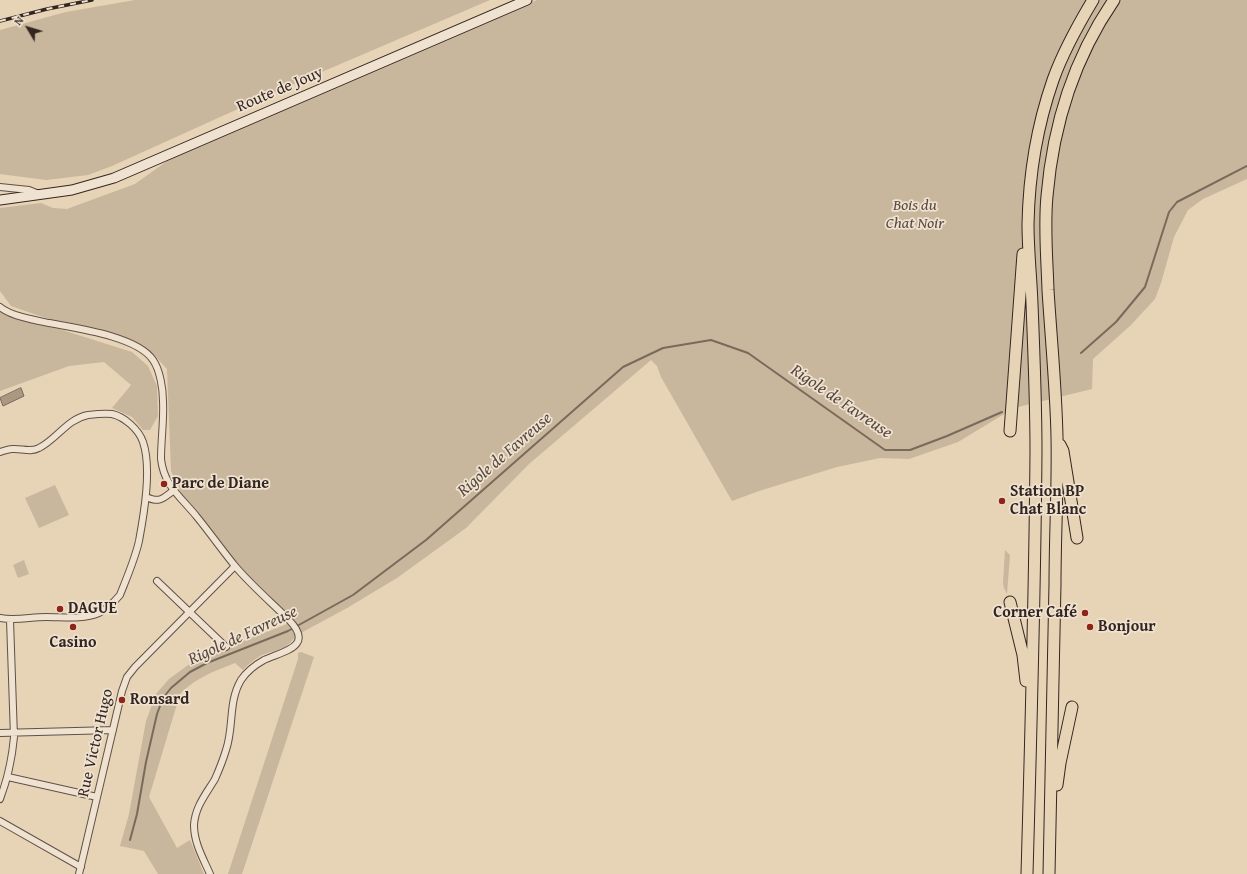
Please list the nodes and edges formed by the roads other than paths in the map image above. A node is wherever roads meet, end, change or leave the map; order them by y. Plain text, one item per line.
1 (527, 0) edge
2 (1093, 0) edge
3 (1114, 0) edge
4 (0, 187) edge
5 (40, 194) junction
6 (0, 200) edge
7 (1028, 226) junction
8 (0, 307) edge
9 (1010, 431) dead end
10 (1057, 436) junction
11 (0, 452) edge
12 (173, 490) junction
13 (146, 497) junction
14 (1077, 538) dead end
15 (235, 566) junction
16 (157, 581) dead end
17 (1010, 602) dead end
18 (190, 611) junction
19 (0, 618) edge
20 (10, 620) junction
21 (226, 646) dead end
22 (1032, 689) junction
23 (1072, 707) dead end
24 (113, 730) junction
25 (14, 732) junction
26 (0, 733) edge
27 (8, 777) junction
28 (97, 797) junction
29 (0, 799) edge
30 (1051, 800) junction
31 (0, 821) edge
32 (81, 867) junction
33 (80, 874) edge
34 (210, 874) edge
35 (1027, 874) edge
36 (1049, 874) edge

1 - 5 main road, Route de Jouy
2 - 7 highway
3 - 10 highway
4 - 5 street, Route de Jouy
5 - 6 main road, Route de Jouy
7 - 9 highway
7 - 22 highway
8 - 12 street
10 - 14 highway
10 - 30 highway
11 - 13 street
12 - 13 street
12 - 15 street
13 - 20 street
15 - 18 street, Rue Victor Hugo
15 - 34 street
16 - 18 street
17 - 22 highway
18 - 21 street
18 - 24 street, Rue Victor Hugo
19 - 20 street
20 - 25 street
22 - 35 highway
23 - 30 highway
24 - 25 street
24 - 28 street, Rue Victor Hugo
25 - 26 street
25 - 27 street
27 - 28 street
27 - 29 street
28 - 32 street, Rue Victor Hugo
30 - 36 highway
31 - 32 street
32 - 33 street, Rue Victor Hugo

